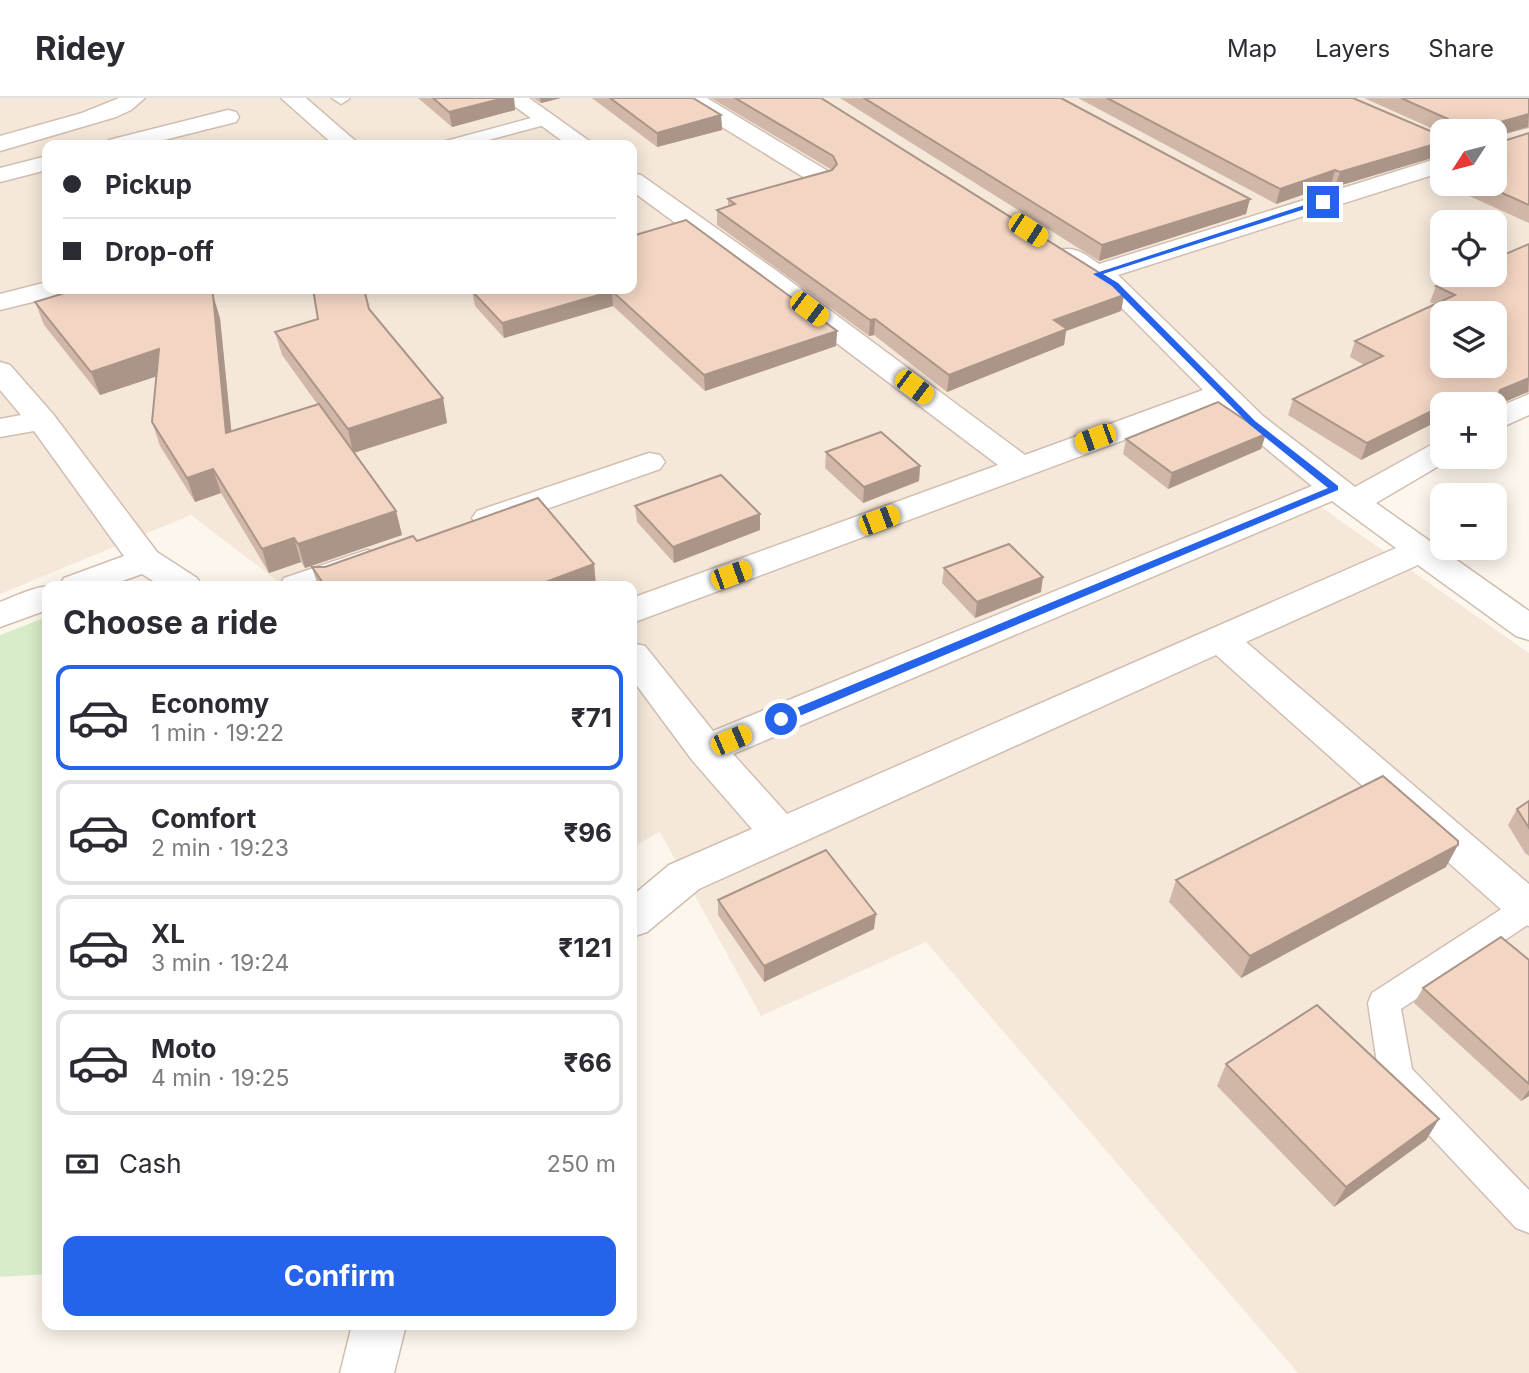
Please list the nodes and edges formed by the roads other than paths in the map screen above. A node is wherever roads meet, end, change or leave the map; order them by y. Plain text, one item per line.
1 (134, 98) edge
2 (292, 98) edge
3 (514, 98) edge
4 (691, 98) edge
5 (156, 106) edge
6 (228, 117) dead end
7 (546, 119) junction
8 (184, 128) junction
9 (137, 140) edge
10 (342, 140) edge
11 (470, 140) edge
12 (576, 140) edge
13 (0, 144) edge
14 (42, 164) edge
15 (1430, 168) edge
16 (0, 175) edge
17 (822, 178) edge
18 (637, 184) edge
19 (1251, 204) dead end
20 (1275, 217) junction
21 (1051, 245) edge
22 (1097, 274) junction
23 (42, 291) edge
24 (0, 302) edge
25 (0, 371) edge
26 (1223, 393) junction
27 (1529, 403) edge
28 (1507, 415) edge
29 (42, 420) junction
30 (0, 428) edge
31 (1430, 457) edge
32 (649, 462) dead end
33 (1019, 466) junction
34 (1344, 495) junction
35 (466, 526) edge
36 (401, 549) edge
37 (1419, 551) junction
38 (145, 560) junction
39 (89, 581) edge
40 (177, 581) edge
41 (310, 581) edge
42 (42, 599) edge
43 (637, 609) edge
44 (0, 615) edge
45 (1529, 628) edge
46 (1220, 639) junction
47 (637, 661) edge
48 (706, 750) junction
49 (782, 834) junction
50 (1529, 908) edge
51 (637, 916) edge
52 (1529, 1216) edge
53 (378, 1330) edge
54 (367, 1373) edge

1 - 13 street
2 - 10 street
3 - 7 street
4 - 17 street
5 - 8 street
6 - 8 street
7 - 11 lane
7 - 12 street
8 - 9 street
14 - 16 street
15 - 20 street
18 - 33 street
19 - 20 street
20 - 22 street
21 - 22 street
22 - 26 street
23 - 24 street
25 - 29 street
26 - 33 street
26 - 34 street
27 - 28 street
29 - 30 street
29 - 38 street
31 - 34 street
32 - 35 street
33 - 43 street
34 - 37 street
34 - 48 street
36 - 41 street
37 - 45 street
37 - 46 street
38 - 39 street
38 - 40 street
42 - 44 street
46 - 49 street
46 - 50 street
47 - 48 street
48 - 49 street
49 - 51 street
50 - 52 lane
53 - 54 street

